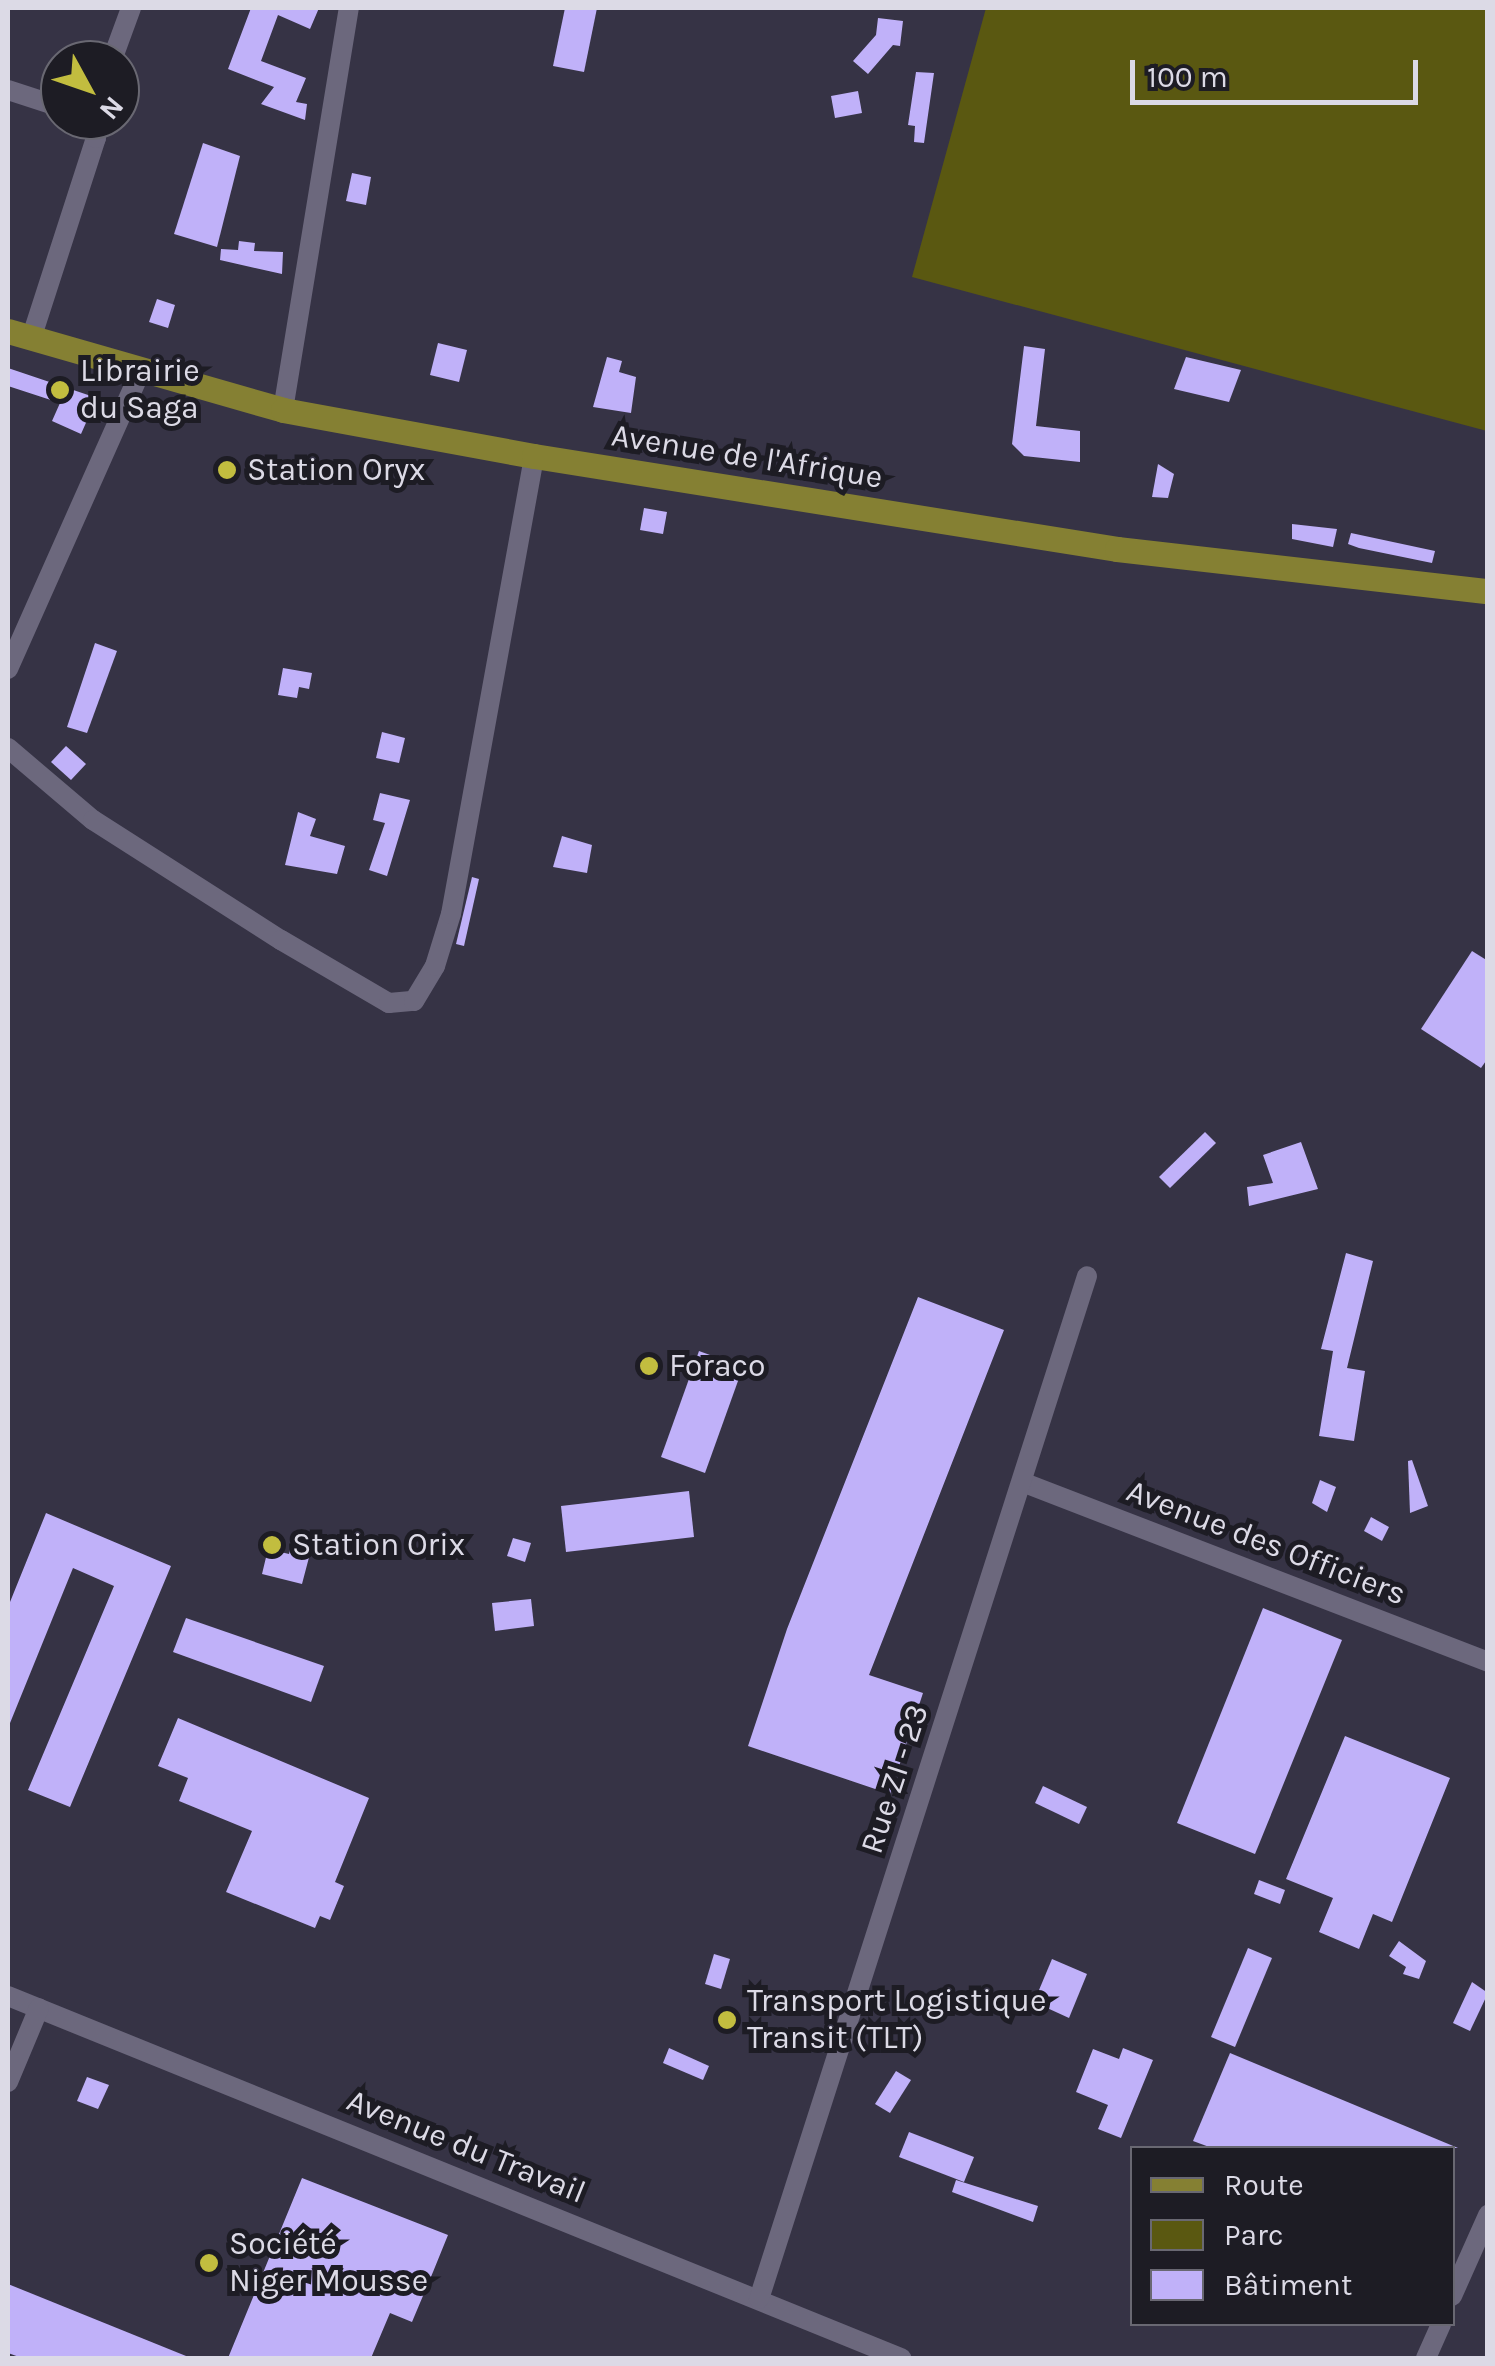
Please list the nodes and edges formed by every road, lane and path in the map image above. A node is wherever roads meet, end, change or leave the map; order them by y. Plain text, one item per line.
1 (131, 8) edge
2 (350, 8) edge
3 (119, 40) edge
4 (8, 90) edge
5 (40, 100) edge
6 (95, 140) edge
7 (19, 335) edge
8 (140, 373) junction
9 (283, 410) junction
10 (534, 456) junction
11 (1488, 592) edge
12 (8, 669) edge
13 (8, 748) edge
14 (1087, 1276) dead end
15 (1022, 1482) junction
16 (1488, 1662) edge
17 (8, 1996) edge
18 (39, 2008) junction
19 (8, 2082) edge
20 (1488, 2216) edge
21 (1455, 2289) edge
22 (759, 2298) junction
23 (1440, 2326) edge
24 (901, 2358) edge
25 (1426, 2358) edge

1 - 3 street
2 - 9 street
4 - 5 street
6 - 7 street
7 - 8 main road, Avenue de l'Afrique
8 - 9 main road, Avenue de l'Afrique
8 - 12 street
9 - 10 main road, Avenue de l'Afrique
10 - 11 main road, Avenue de l'Afrique
10 - 13 street
14 - 15 street, Rue ZI - 23
15 - 16 street, Avenue des Officiers
15 - 22 street, Rue ZI - 23
17 - 18 street, Avenue du Travail
18 - 19 street
18 - 22 street, Avenue du Travail
20 - 21 street
22 - 24 street, Avenue du Travail
23 - 25 street

